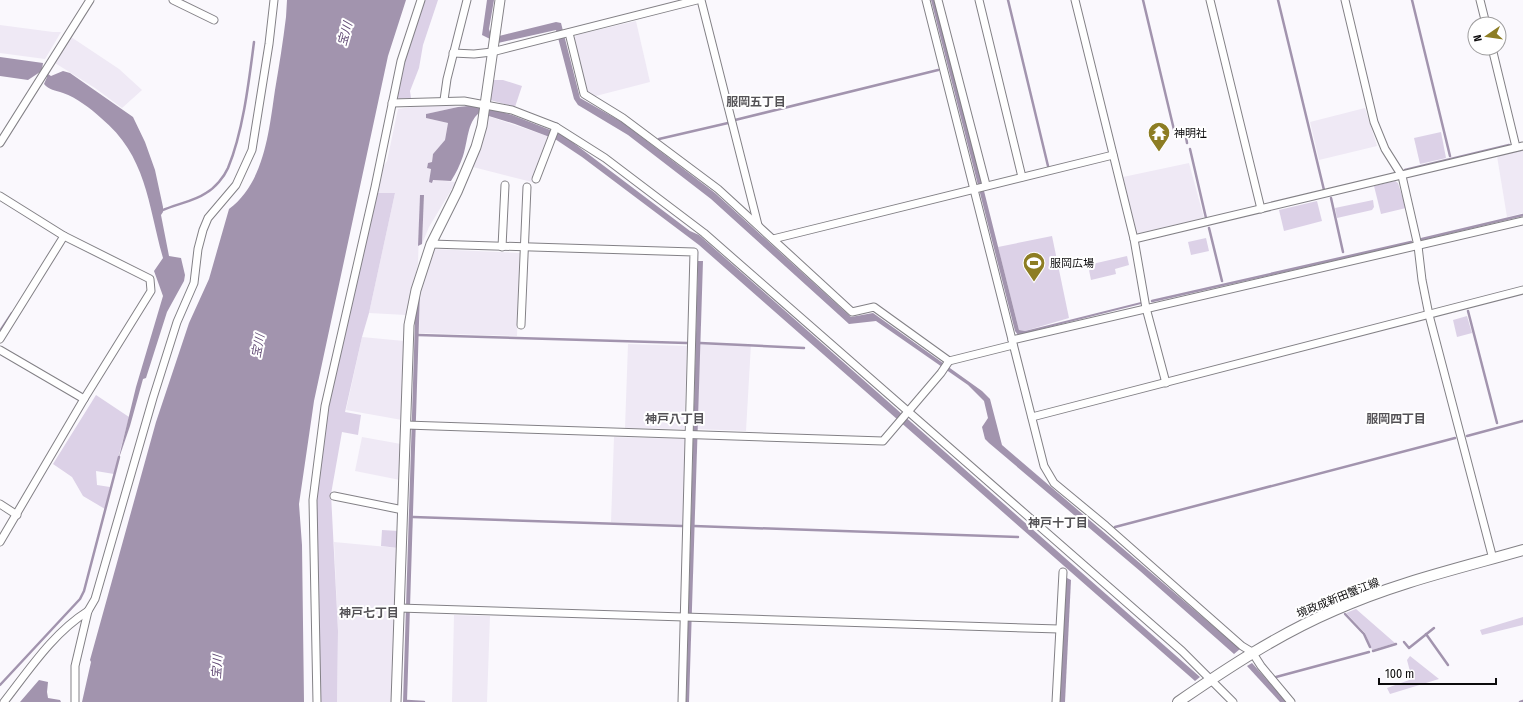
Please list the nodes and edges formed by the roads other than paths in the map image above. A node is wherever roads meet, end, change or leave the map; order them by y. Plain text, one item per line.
1 (90, 0) edge
2 (173, 0) edge
3 (274, 0) edge
4 (421, 0) edge
5 (467, 0) edge
6 (500, 0) edge
7 (697, 0) edge
8 (701, 0) edge
9 (926, 0) edge
10 (938, 0) edge
11 (979, 0) edge
12 (1075, 0) edge
13 (1210, 0) edge
14 (1346, 0) edge
15 (1480, 0) edge
16 (1484, 16) edge
17 (214, 20) dead end
18 (567, 34) junction
19 (492, 52) junction
20 (453, 53) junction
21 (1494, 56) edge
22 (444, 100) junction
23 (392, 103) junction
24 (484, 105) junction
25 (555, 128) junction
26 (0, 143) edge
27 (1520, 147) edge
28 (1113, 155) junction
29 (1402, 176) junction
30 (1022, 177) junction
31 (536, 179) dead end
32 (505, 185) dead end
33 (986, 185) junction
34 (527, 187) dead end
35 (974, 188) junction
36 (0, 196) edge
37 (1261, 209) junction
38 (1523, 221) edge
39 (758, 225) junction
40 (64, 236) junction
41 (773, 239) junction
42 (1134, 239) junction
43 (431, 244) junction
44 (1418, 246) junction
45 (502, 247) junction
46 (523, 248) junction
47 (1523, 290) edge
48 (1146, 308) junction
49 (1429, 315) junction
50 (521, 325) dead end
51 (0, 339) edge
52 (1013, 342) junction
53 (0, 350) edge
54 (948, 362) junction
55 (1166, 383) junction
56 (84, 400) junction
57 (907, 414) junction
58 (1032, 417) junction
59 (411, 425) junction
60 (692, 434) junction
61 (334, 496) dead end
62 (0, 504) edge
63 (403, 510) junction
64 (17, 515) junction
65 (0, 542) edge
66 (1523, 551) edge
67 (1493, 559) junction
68 (1063, 572) dead end
69 (405, 608) junction
70 (88, 611) junction
71 (688, 617) junction
72 (1059, 629) junction
73 (1252, 652) junction
74 (1210, 680) junction
75 (4, 702) edge
76 (75, 702) edge
77 (317, 702) edge
78 (396, 702) edge
79 (682, 702) edge
80 (1056, 702) edge
81 (1178, 702) edge
82 (1233, 702) edge
83 (1291, 702) edge

1 - 26 street
2 - 17 street
3 - 70 street
4 - 23 street
5 - 20 street
6 - 19 street
7 - 18 street
8 - 39 street
9 - 35 street
10 - 33 street
11 - 30 street
12 - 28 street
13 - 37 street
14 - 29 street
15 - 16 street
18 - 19 street
18 - 39 street
19 - 20 street
19 - 24 street
20 - 22 street
21 - 27 street
22 - 23 street
22 - 24 street
23 - 77 street
24 - 25 street
24 - 43 street
25 - 31 street
25 - 57 street
27 - 29 street
28 - 30 street
28 - 42 street
29 - 37 street
29 - 44 street
30 - 33 street
32 - 45 street
33 - 35 street
34 - 46 street
35 - 41 street
35 - 52 street
36 - 40 street
37 - 42 street
38 - 44 street
39 - 41 street
40 - 51 street
40 - 56 street
41 - 54 street
42 - 48 street
43 - 45 street
43 - 59 street
44 - 48 street
44 - 49 street
45 - 46 street
46 - 50 street
46 - 60 street
47 - 49 street
48 - 52 street
48 - 55 street
49 - 55 street
49 - 67 street
52 - 54 street
52 - 58 street
53 - 56 street
54 - 57 street
55 - 58 street
56 - 64 street
57 - 60 street
57 - 74 street
58 - 73 street
59 - 60 street
59 - 63 street
60 - 71 street
61 - 63 street
62 - 64 street
63 - 69 street
64 - 65 street
66 - 67 main road, 境政成新田蟹江線
67 - 73 main road, 境政成新田蟹江線
68 - 72 street
69 - 71 street
69 - 78 street
70 - 75 street
70 - 76 street
71 - 72 street
71 - 79 street
72 - 80 street
73 - 74 main road, 境政成新田蟹江線
73 - 83 street
74 - 81 main road, 境政成新田蟹江線
74 - 82 street

